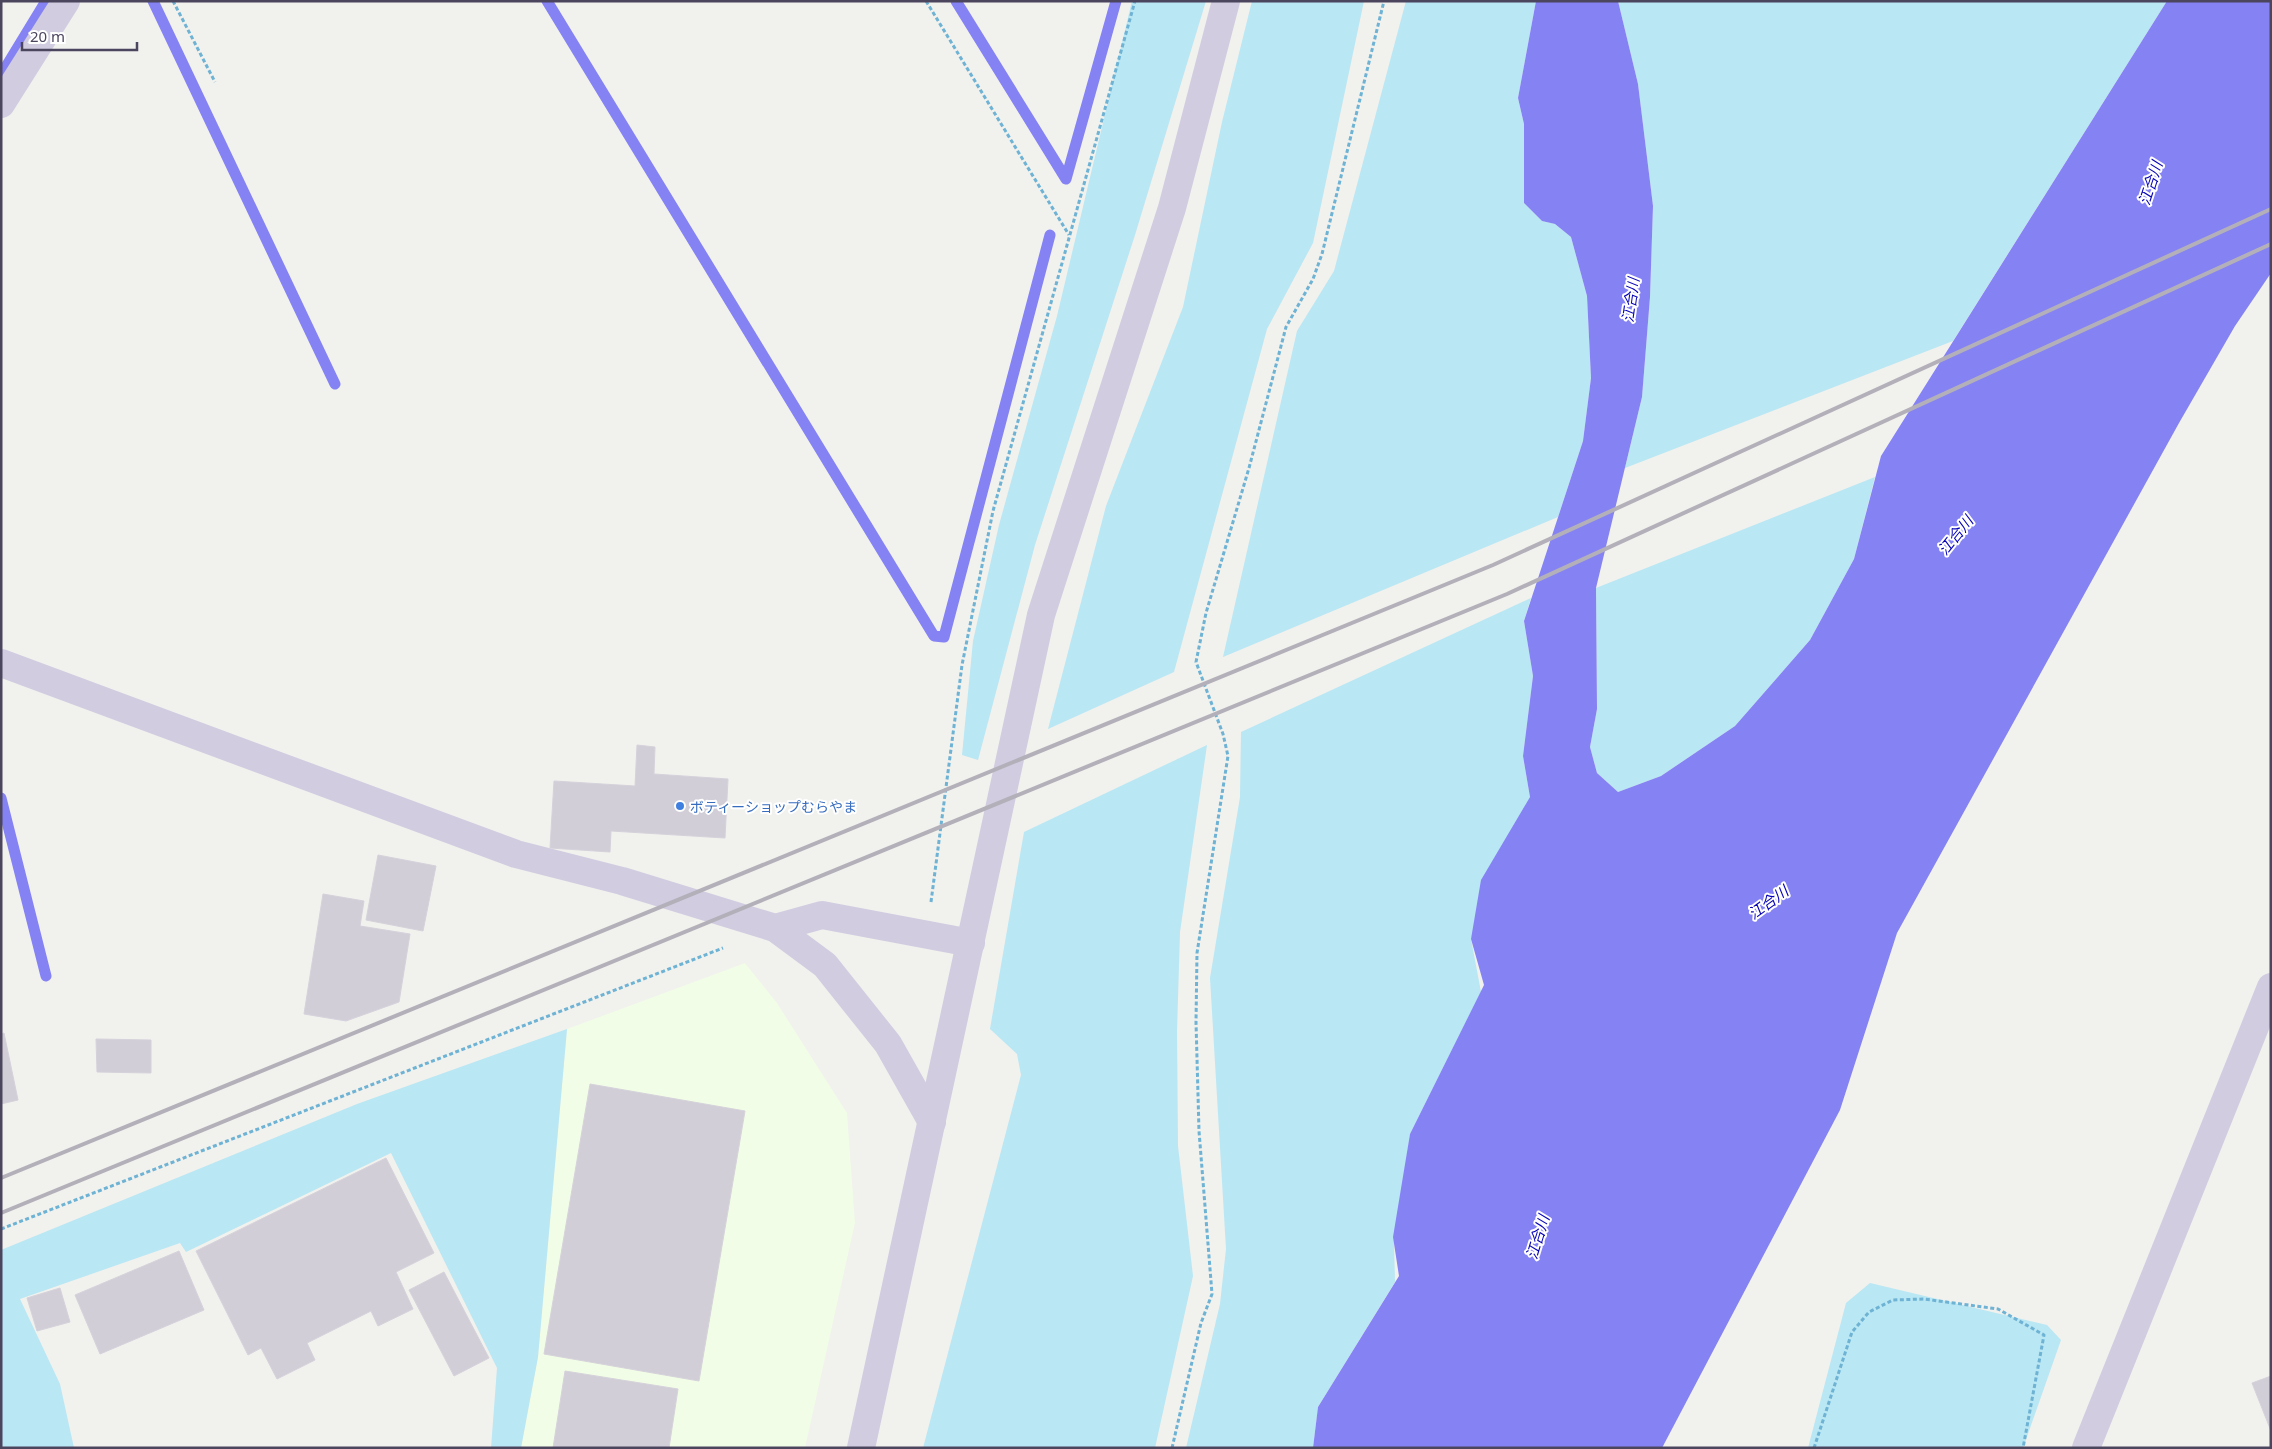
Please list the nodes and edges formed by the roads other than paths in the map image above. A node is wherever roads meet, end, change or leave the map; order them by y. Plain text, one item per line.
1 (66, 1) edge
2 (1226, 1) edge
3 (1, 104) edge
4 (1, 663) edge
5 (775, 928) junction
6 (971, 943) junction
7 (2271, 987) edge
8 (932, 1122) junction
9 (860, 1448) edge
10 (2086, 1448) edge

1 - 3 street
2 - 6 street
4 - 5 street
5 - 6 street
5 - 8 street
6 - 8 street
7 - 10 street
8 - 9 street

